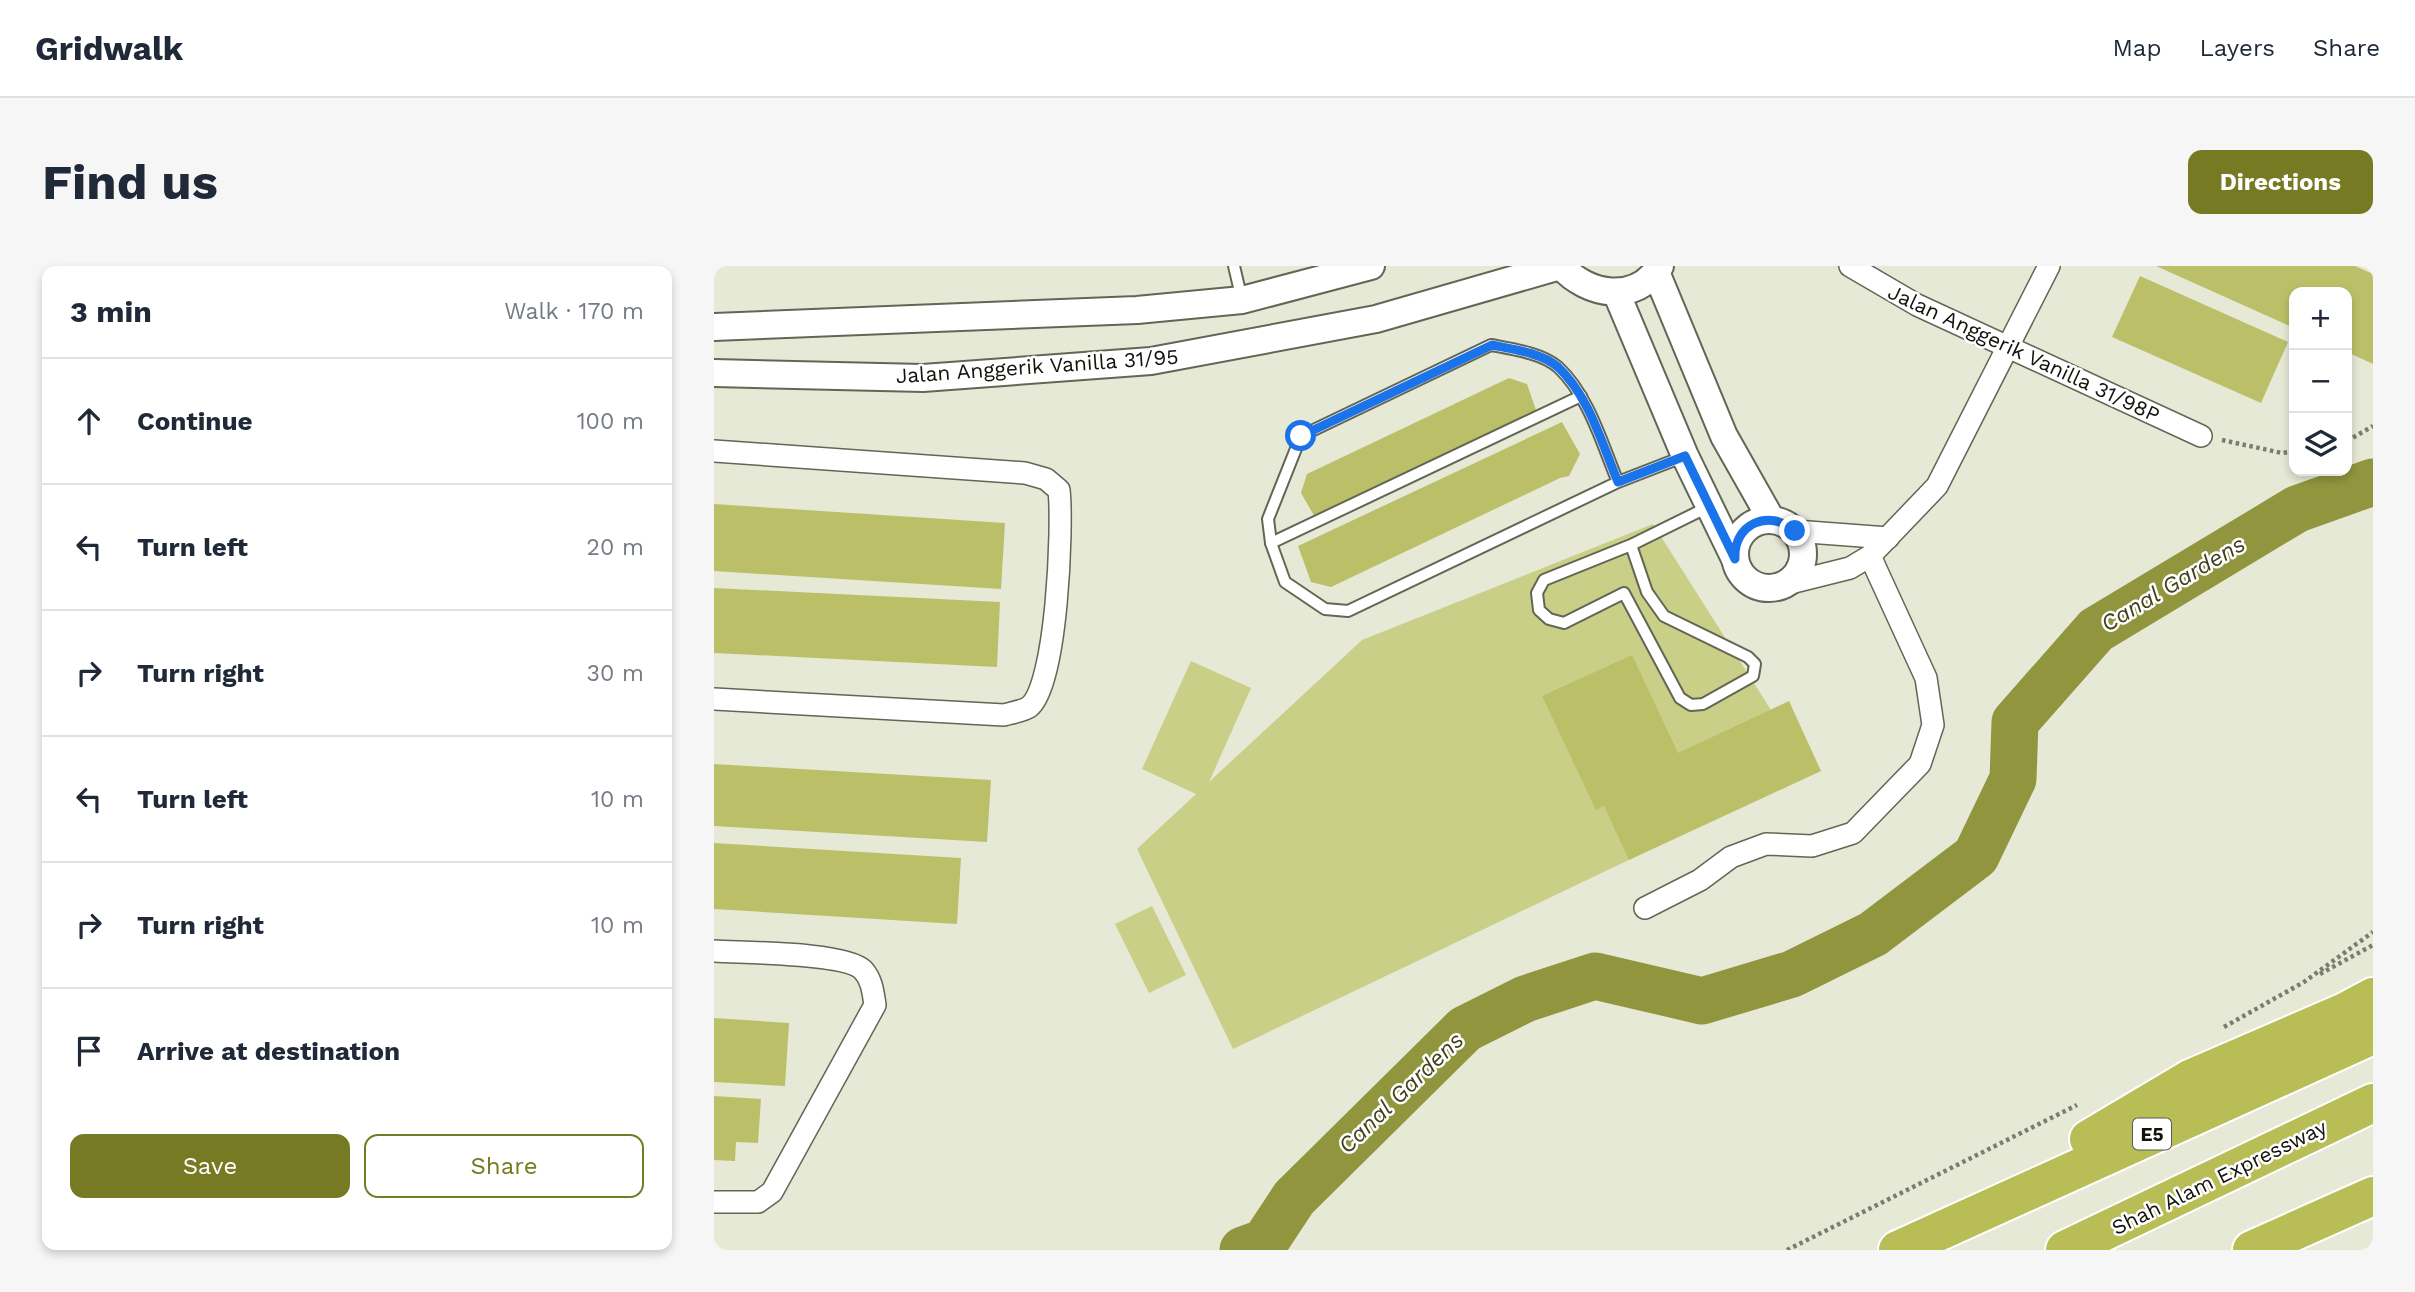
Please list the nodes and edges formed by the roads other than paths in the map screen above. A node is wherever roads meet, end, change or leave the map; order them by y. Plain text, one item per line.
1 (1234, 266) edge
2 (1371, 266) edge
3 (1561, 266) edge
4 (1850, 266) edge
5 (2049, 266) edge
6 (1658, 269) edge
7 (1616, 292) junction
8 (1242, 300) junction
9 (714, 327) edge
10 (2009, 345) junction
11 (714, 373) edge
12 (1581, 396) junction
13 (2201, 436) road end
14 (714, 451) edge
15 (1685, 456) junction
16 (1618, 482) junction
17 (1710, 506) junction
18 (1771, 519) junction
19 (1795, 531) junction
20 (1888, 538) junction
21 (1271, 542) junction
22 (1631, 545) junction
23 (1870, 556) junction
24 (1735, 559) junction
25 (1644, 584) junction
26 (1786, 584) junction
27 (1624, 593) junction
28 (714, 699) edge
29 (1645, 908) dead end
30 (714, 951) edge
31 (2373, 997) edge
32 (2373, 1035) edge
33 (2373, 1103) edge
34 (2373, 1196) edge
35 (719, 1203) edge
36 (1914, 1242) edge
37 (2065, 1250) edge
38 (2252, 1250) edge

1 - 8 lane
2 - 8 street
3 - 7 street
3 - 11 street, Jalan Anggerik Vanilla 31/95
4 - 10 street, Jalan Anggerik Vanilla 31/98P
5 - 10 street
6 - 7 street
6 - 18 street
7 - 15 street
8 - 9 street
10 - 13 street, Jalan Anggerik Vanilla 31/98P
10 - 20 street
12 - 16 lane
12 - 21 lane
12 - 21 lane
14 - 28 street
15 - 16 lane
15 - 17 street
16 - 21 lane
17 - 22 lane
17 - 24 street
18 - 19 street
18 - 24 street
19 - 20 street
19 - 26 street
20 - 23 street
22 - 25 lane
22 - 27 lane
23 - 26 street
23 - 29 street
24 - 26 street
25 - 27 lane
25 - 27 lane
30 - 35 street
31 - 36 highway
32 - 36 highway, E5
33 - 37 highway, Shah Alam Expressway
34 - 38 highway

